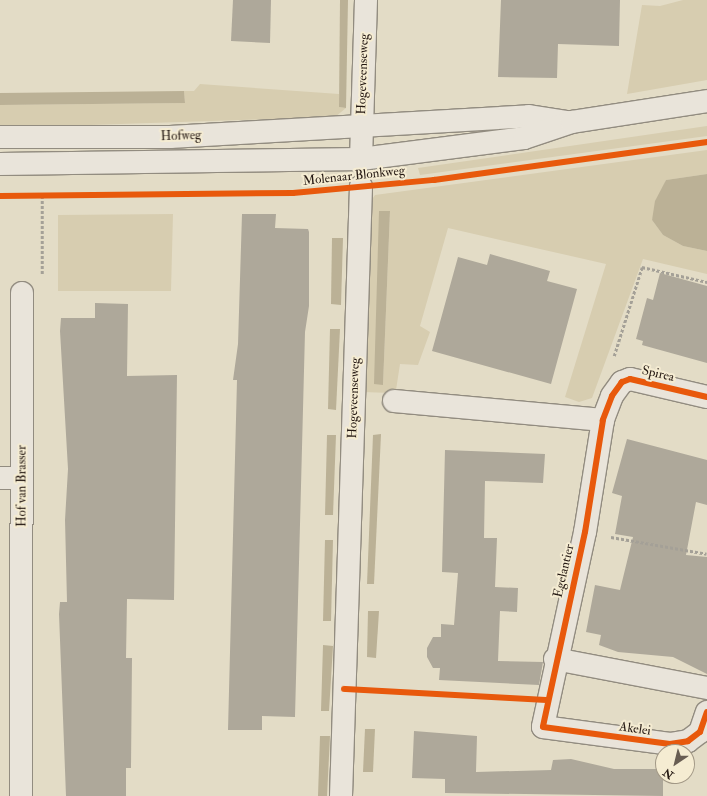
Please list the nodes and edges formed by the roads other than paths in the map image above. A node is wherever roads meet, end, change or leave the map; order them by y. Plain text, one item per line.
1 (366, 0) edge
2 (707, 101) edge
3 (572, 122) junction
4 (361, 128) junction
5 (0, 137) edge
6 (361, 159) junction
7 (0, 164) edge
8 (361, 186) dead end
9 (22, 293) road end
10 (707, 397) edge
11 (394, 401) dead end
12 (603, 420) junction
13 (0, 478) edge
14 (21, 478) junction
15 (555, 659) junction
16 (707, 688) edge
17 (707, 712) edge
18 (543, 728) joint
19 (21, 796) edge
20 (341, 796) edge

1 - 4 street, Hogeveenseweg
2 - 3 street, Molenaar Blonkweg
3 - 4 street, Molenaar Blonkweg
3 - 6 street, Molenaar Blonkweg
4 - 5 street, Hofweg
4 - 6 street, Hogeveenseweg
6 - 7 street, Hofweg
8 - 20 street, Hogeveenseweg
9 - 14 street, Hof van Brasser
10 - 12 street, Spirea
11 - 12 street
12 - 15 street, Egelantier
13 - 14 street
14 - 19 street, Hof van Brasser
15 - 16 street
15 - 18 street, Egelantier
17 - 18 street, Akelei

